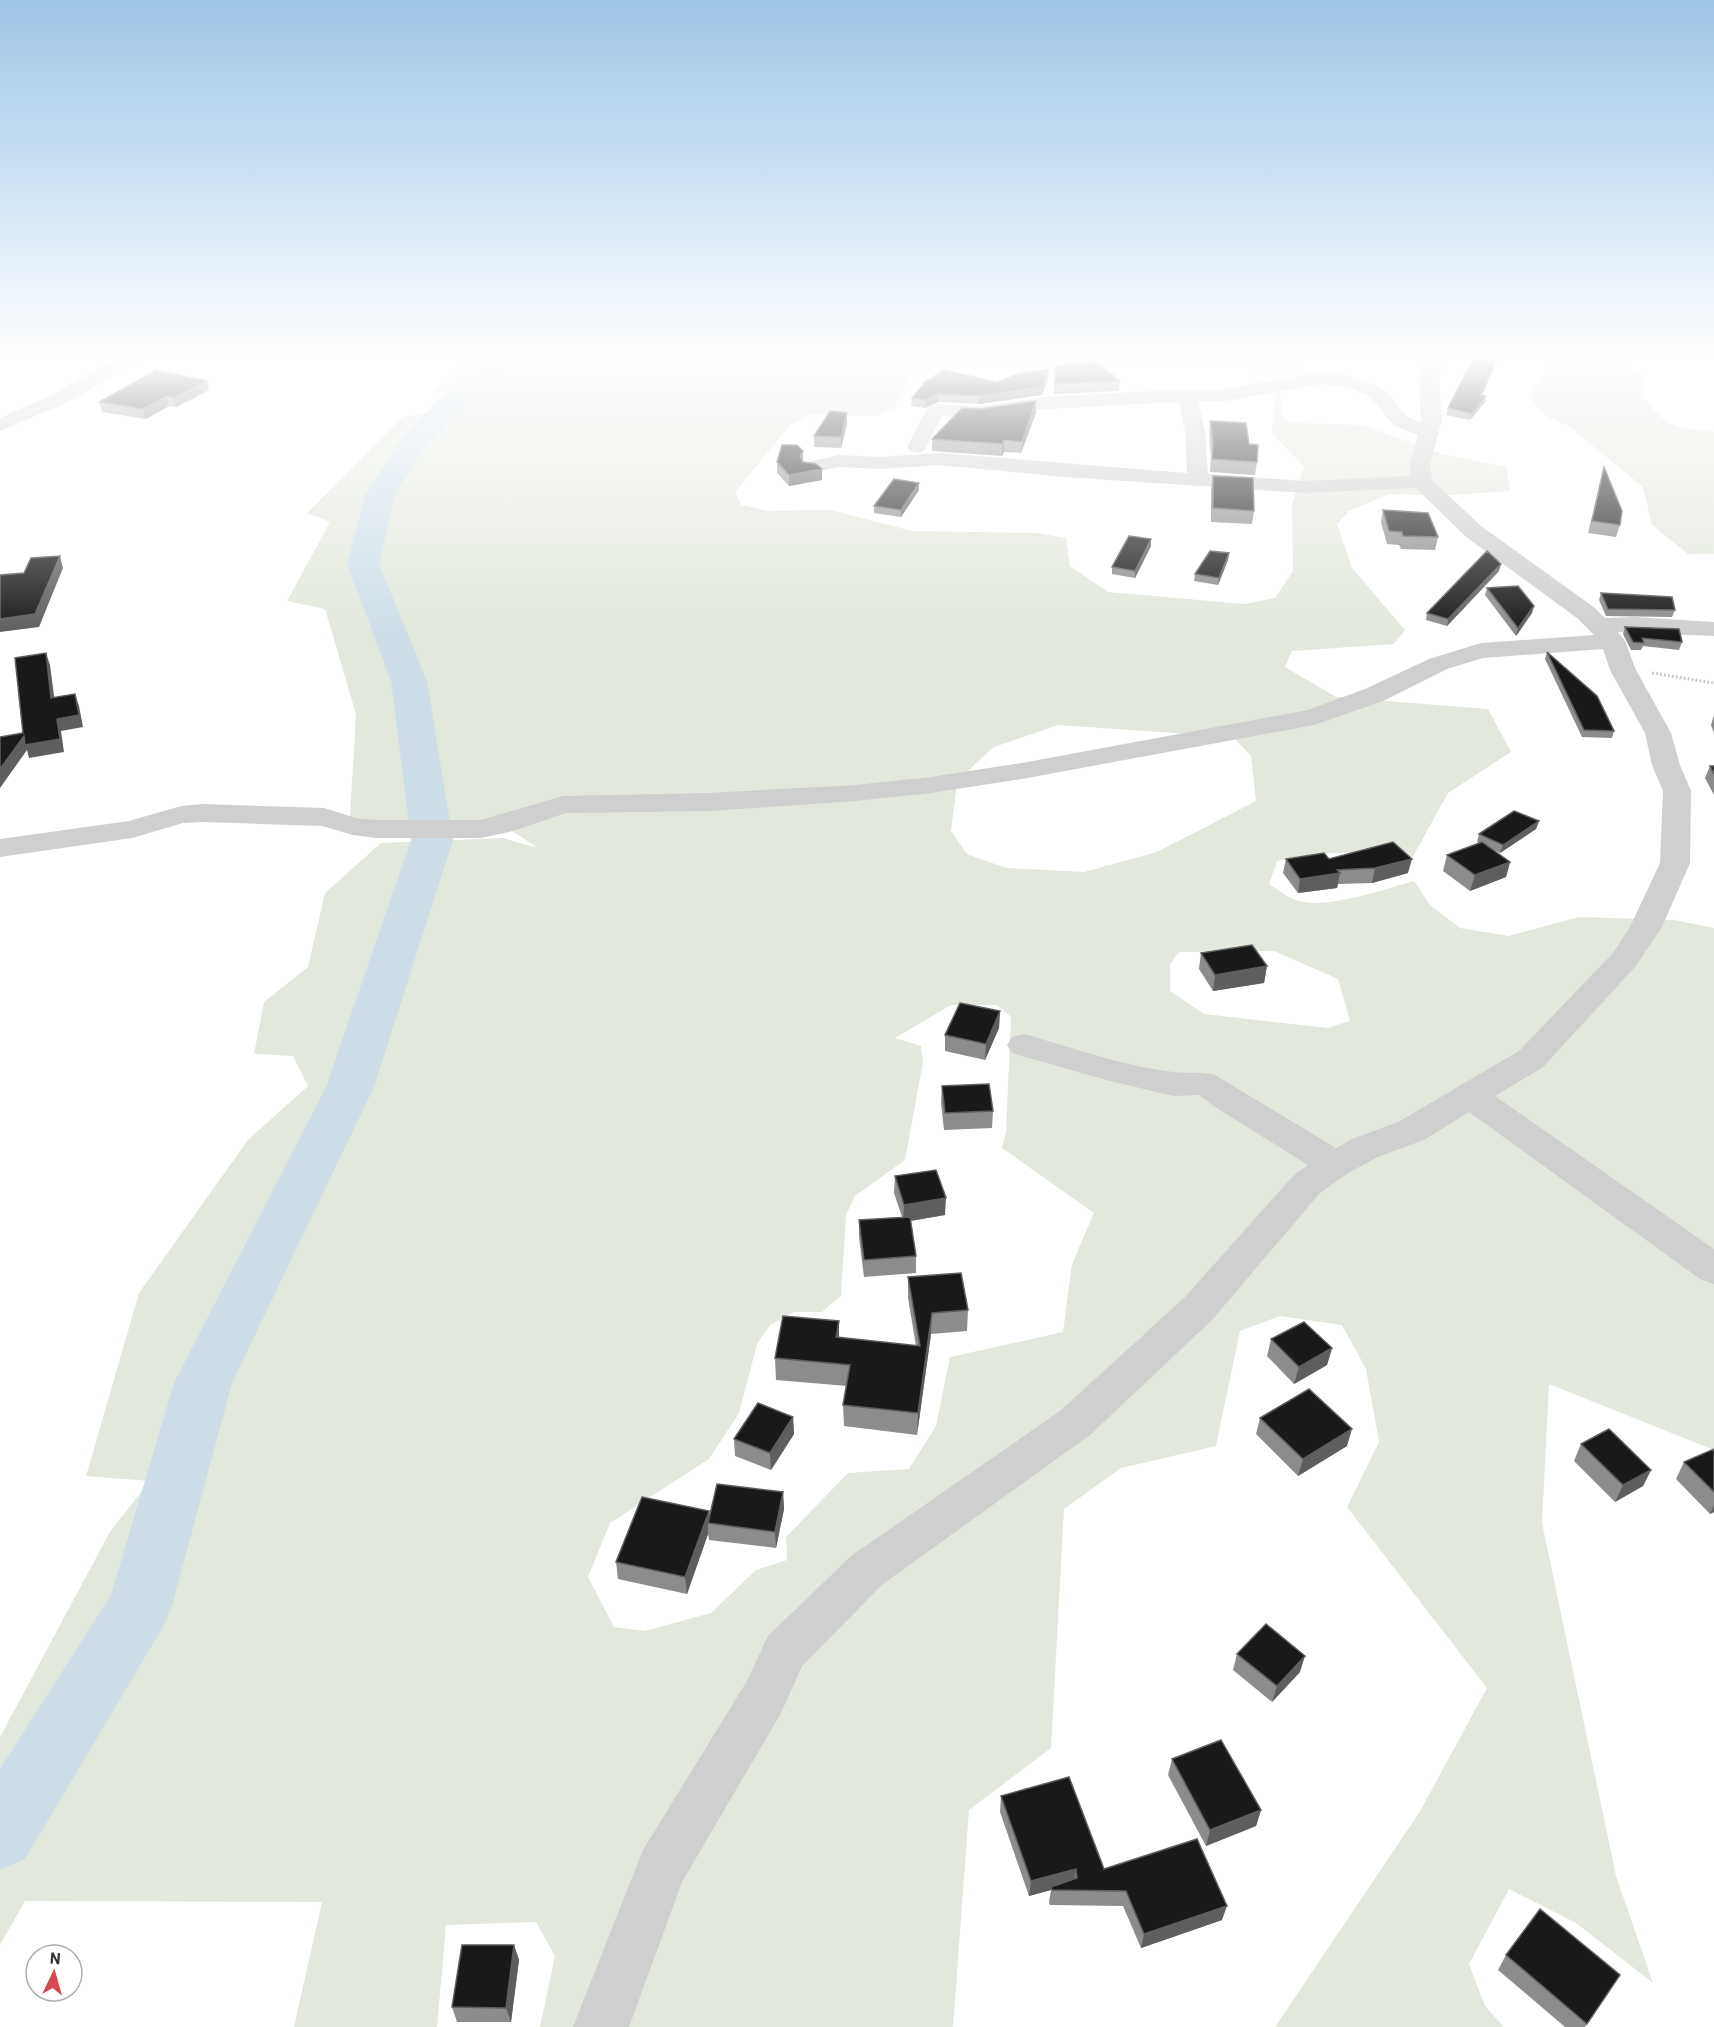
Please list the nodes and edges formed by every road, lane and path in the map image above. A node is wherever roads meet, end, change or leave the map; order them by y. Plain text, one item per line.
1 (1196, 448) edge
2 (1424, 448) edge
3 (812, 467) edge
4 (1198, 480) junction
5 (1422, 482) junction
6 (1714, 628) edge
7 (1612, 646) junction
8 (1714, 683) edge
9 (0, 848) edge
10 (1024, 1045) dead end
11 (1470, 1095) junction
12 (1335, 1164) junction
13 (1714, 1269) edge
14 (601, 2027) edge

1 - 4 street
2 - 5 street
3 - 4 street
4 - 5 street
5 - 7 street
6 - 7 street
7 - 8 path
7 - 9 street
7 - 11 street
10 - 12 street
11 - 12 street
11 - 13 street
12 - 14 street

